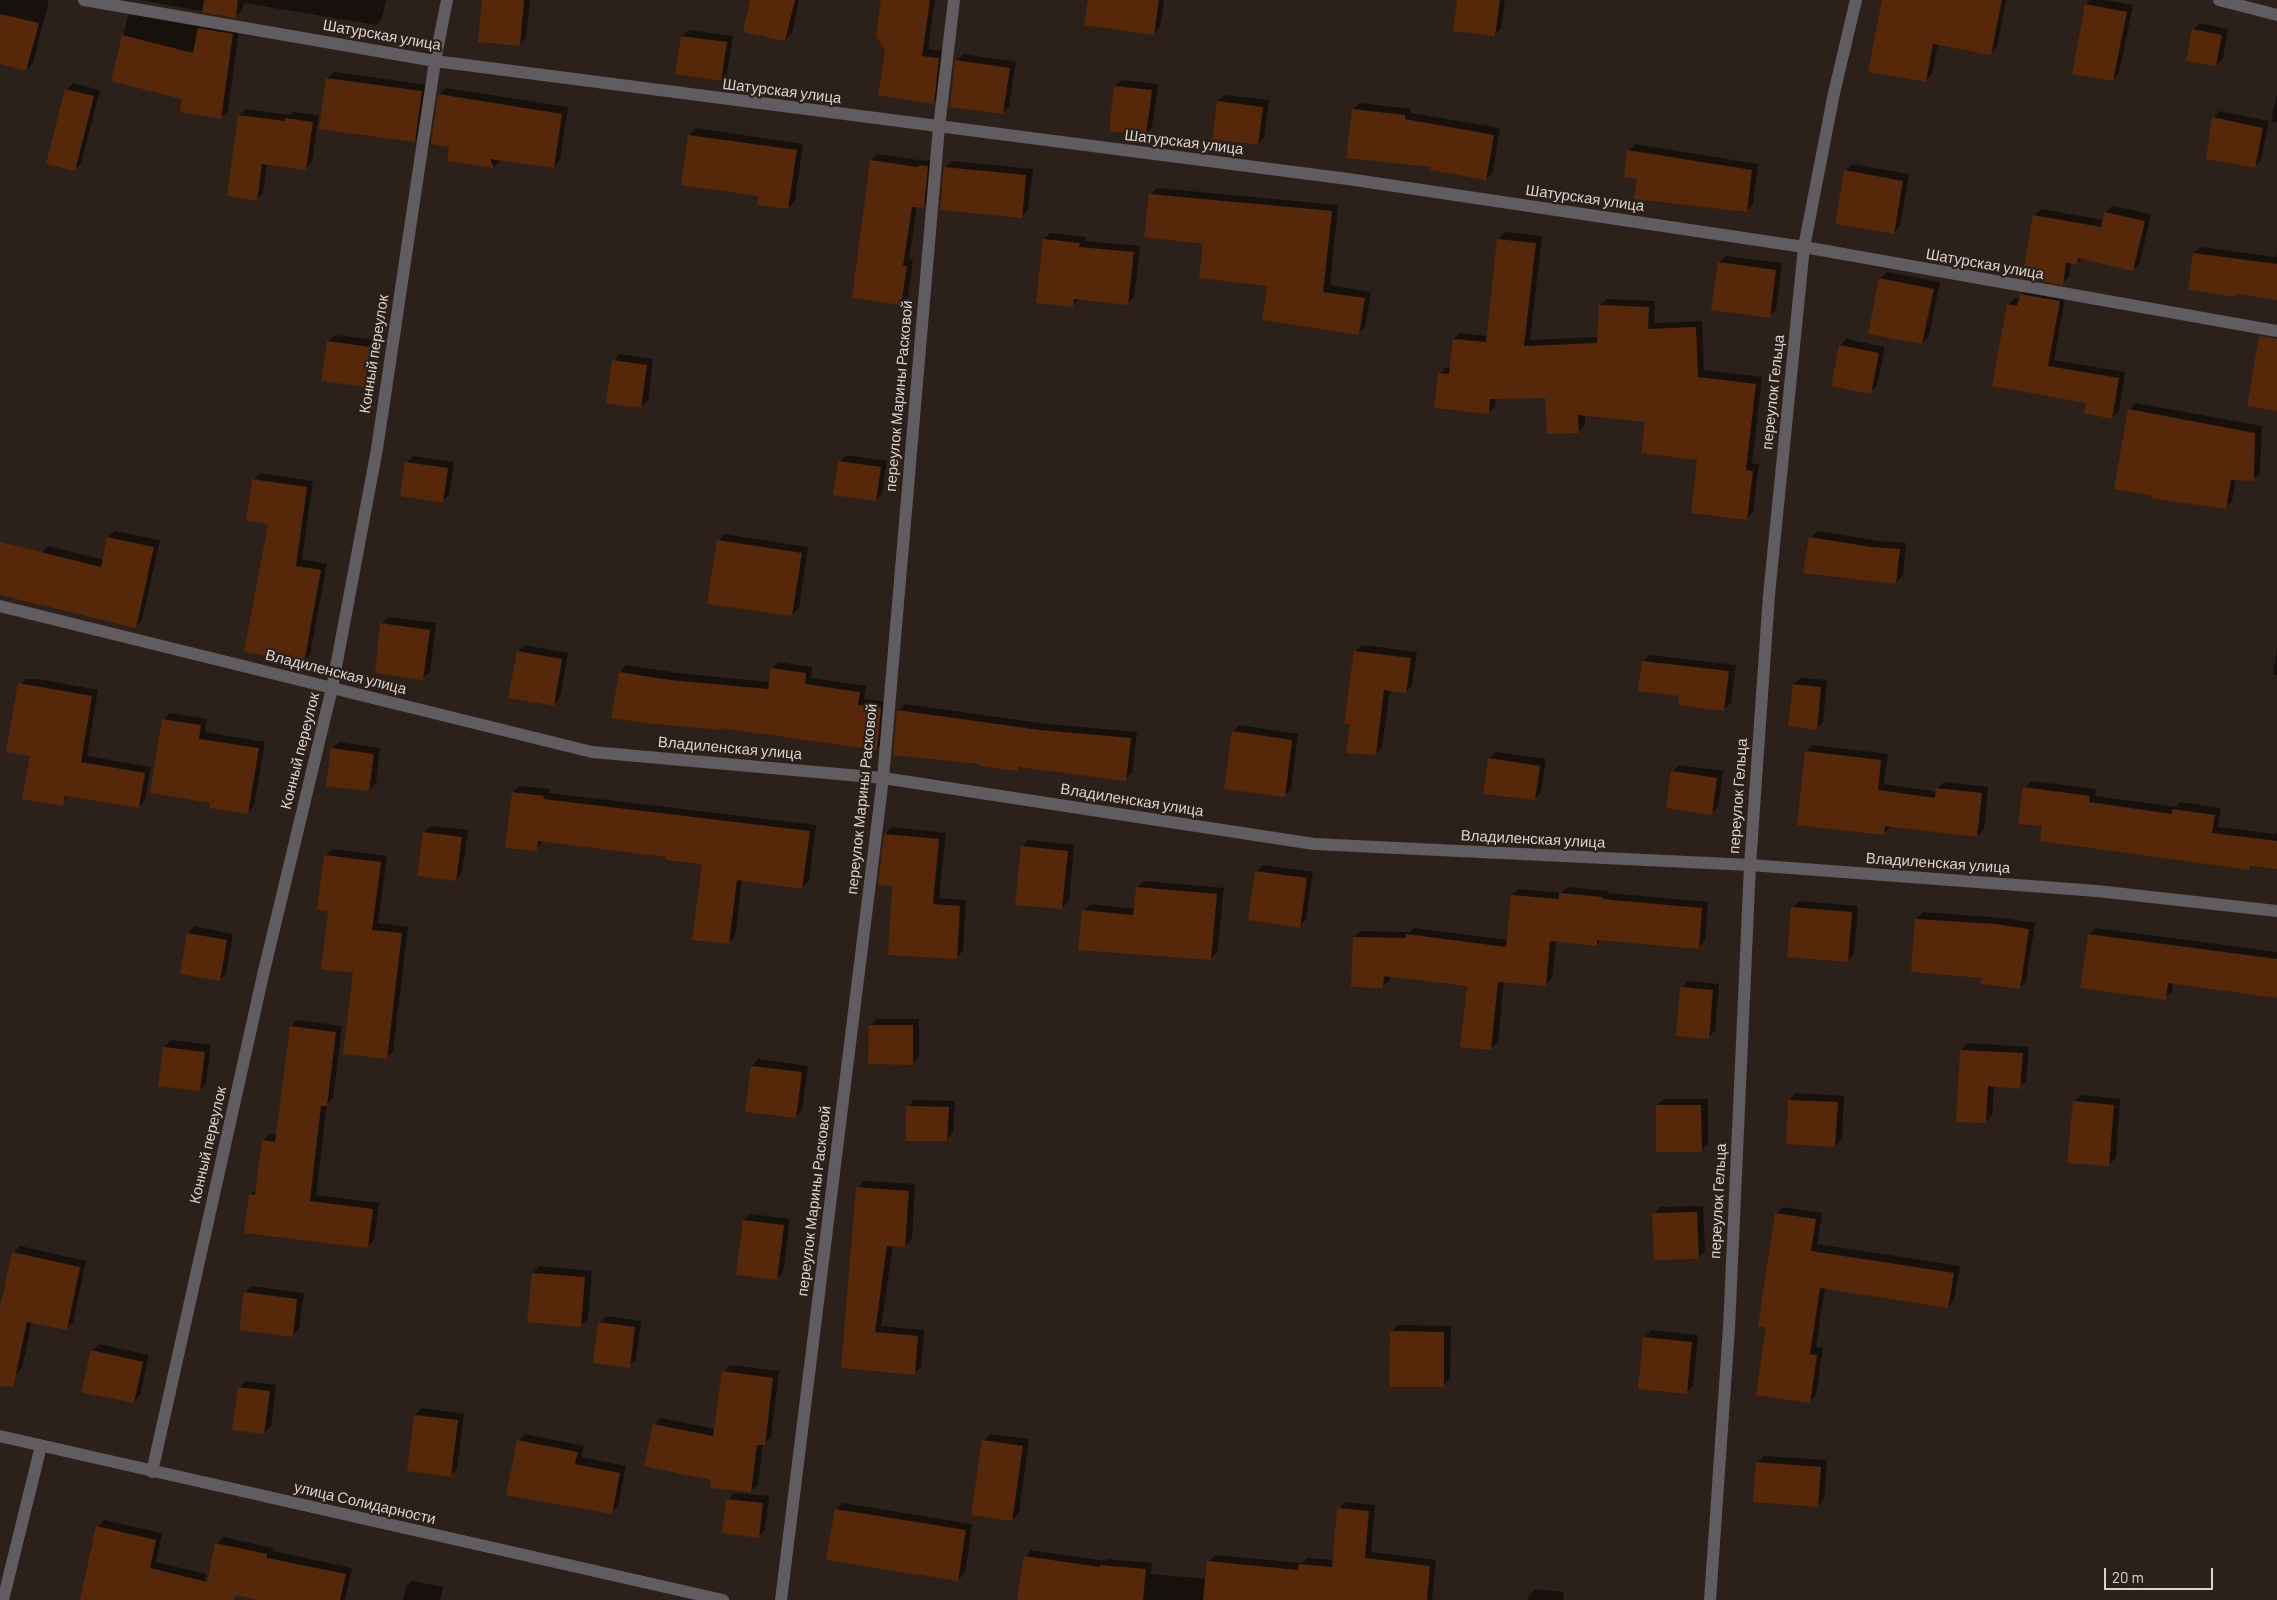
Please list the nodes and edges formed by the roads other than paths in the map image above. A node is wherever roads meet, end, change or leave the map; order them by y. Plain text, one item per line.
1 (84, 0) edge
2 (447, 0) edge
3 (954, 0) edge
4 (1856, 0) edge
5 (2219, 0) edge
6 (2277, 15) edge
7 (435, 61) junction
8 (939, 127) junction
9 (1804, 247) junction
10 (2277, 331) edge
11 (0, 606) edge
12 (332, 688) junction
13 (883, 778) junction
14 (1750, 865) junction
15 (2277, 911) edge
16 (0, 1436) edge
17 (41, 1446) junction
18 (152, 1472) junction
19 (3, 1600) edge
20 (723, 1600) edge
21 (782, 1600) edge
22 (1710, 1600) edge

1 - 7 street, Шатурская улица
2 - 7 street, Конный переулок
3 - 8 street, переулок Марины Расковой
4 - 9 street, переулок Гельца
5 - 6 street
7 - 8 street, Шатурская улица
7 - 12 street, Конный переулок
8 - 9 street, Шатурская улица
8 - 13 street, переулок Марины Расковой
9 - 10 street, Шатурская улица
9 - 14 street, переулок Гельца
11 - 12 street, Владиленская улица
12 - 13 street, Владиленская улица
12 - 18 street, Конный переулок
13 - 14 street, Владиленская улица
13 - 21 street, переулок Марины Расковой
14 - 15 street, Владиленская улица
14 - 22 street, переулок Гельца
16 - 17 street, улица Солидарности
17 - 18 street, улица Солидарности
17 - 19 street
18 - 20 street, улица Солидарности

